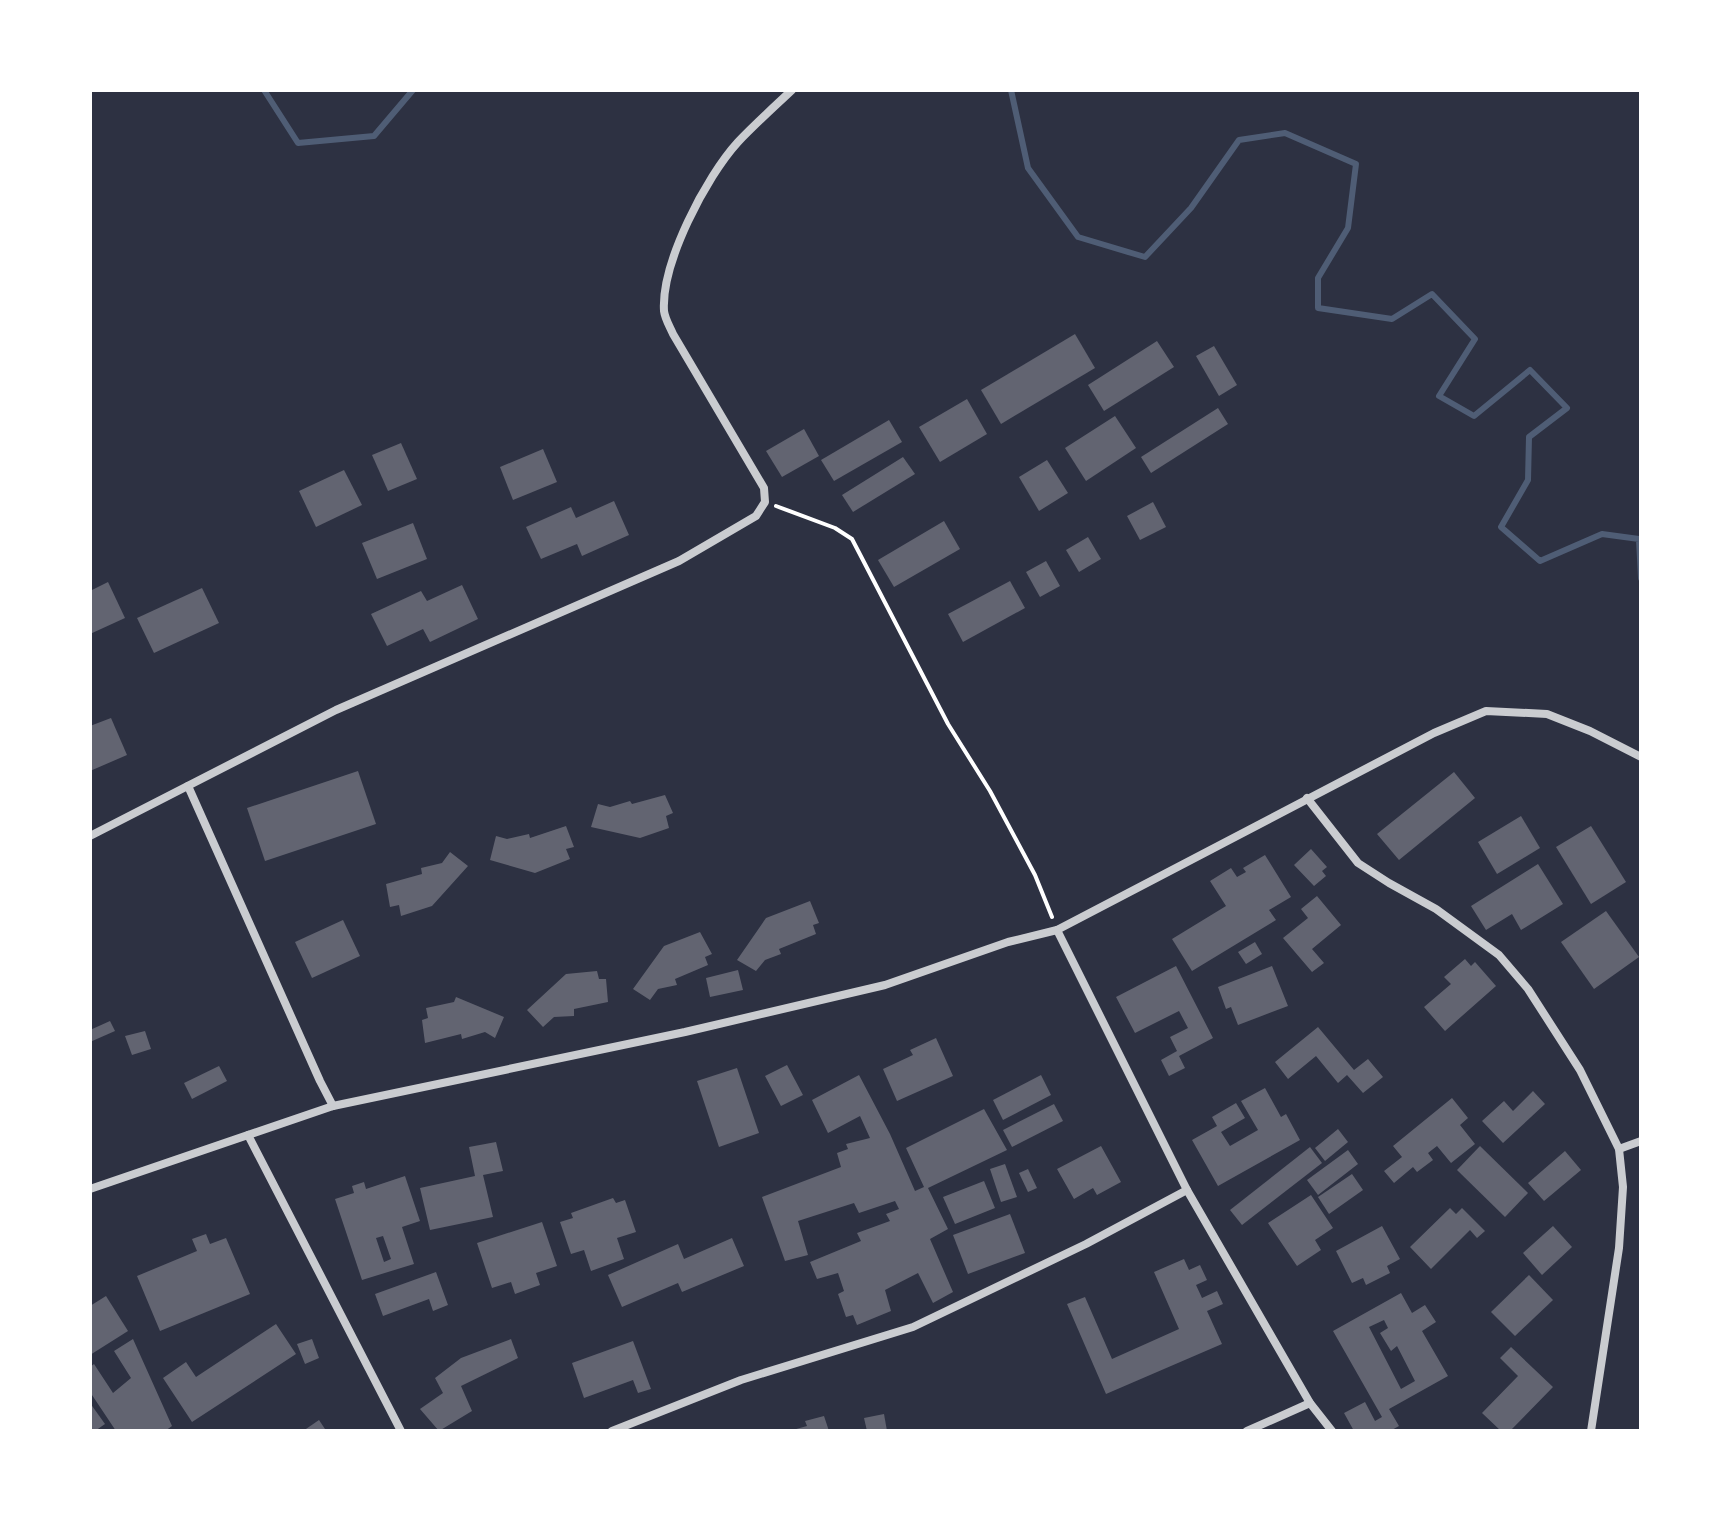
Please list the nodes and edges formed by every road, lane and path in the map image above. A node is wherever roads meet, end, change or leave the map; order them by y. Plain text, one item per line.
1 (792, 90) edge
2 (765, 502) junction
3 (1641, 757) edge
4 (188, 786) junction
5 (1307, 798) junction
6 (90, 836) edge
7 (1057, 930) junction
8 (333, 1106) junction
9 (248, 1135) junction
10 (1641, 1141) edge
11 (1619, 1149) junction
12 (90, 1189) edge
13 (1187, 1190) junction
14 (1310, 1403) junction
15 (401, 1431) edge
16 (612, 1431) edge
17 (1247, 1431) edge
18 (1332, 1431) edge
19 (1591, 1431) edge

1 - 2 street
2 - 4 street
2 - 7 path
3 - 5 street
4 - 6 street
4 - 8 street
5 - 7 street
5 - 11 street
7 - 8 street
7 - 13 street
8 - 9 street
9 - 12 street
9 - 15 street
10 - 11 street
11 - 19 street
13 - 14 street
13 - 16 street
14 - 17 street
14 - 18 street

